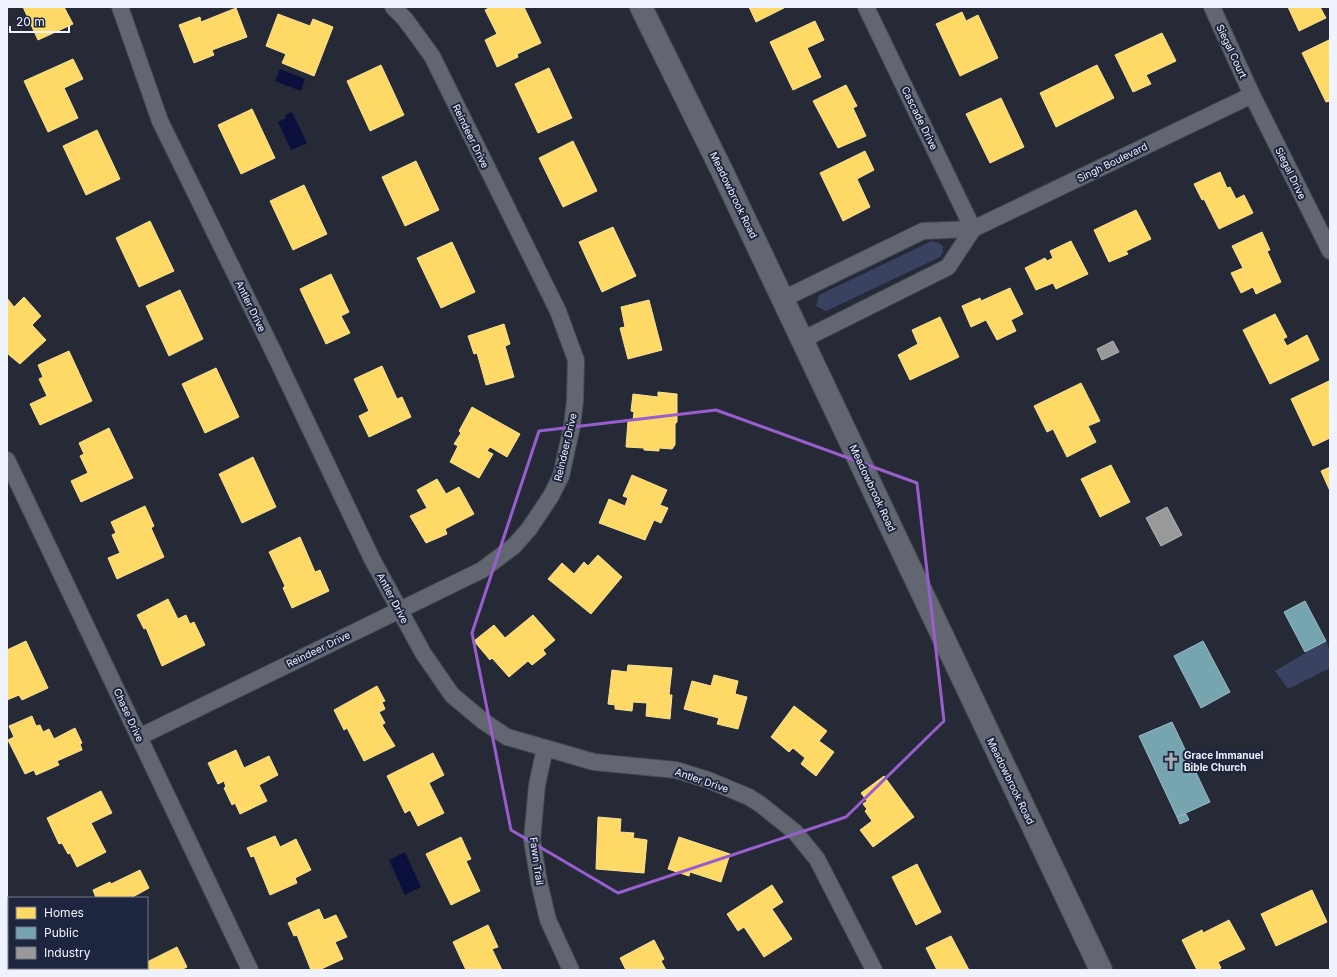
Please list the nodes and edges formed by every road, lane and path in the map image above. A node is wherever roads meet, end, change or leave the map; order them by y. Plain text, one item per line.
1 (120, 7) edge
2 (393, 7) edge
3 (641, 7) edge
4 (866, 7) edge
5 (1212, 7) edge
6 (1252, 95) junction
7 (973, 229) junction
8 (1330, 251) edge
9 (783, 299) junction
10 (802, 340) junction
11 (7, 460) edge
12 (399, 610) junction
13 (139, 737) junction
14 (545, 748) junction
15 (250, 970) edge
16 (571, 970) edge
17 (874, 970) edge
18 (1102, 970) edge

1 - 12 street, Antler Drive
2 - 12 street, Reindeer Drive
3 - 9 street, Meadowbrook Road
4 - 7 street, Cascade Drive
5 - 6 street, Siegal Court
6 - 7 street, Singh Boulevard
6 - 8 street, Siegal Drive
7 - 9 street, Singh Boulevard
7 - 10 street
9 - 10 street, Meadowbrook Road
10 - 18 street, Meadowbrook Road
11 - 13 street, Chase Drive
12 - 13 street, Reindeer Drive
12 - 14 street, Antler Drive
13 - 15 street, Chase Drive
14 - 16 street, Fawn Trail
14 - 17 street, Antler Drive

